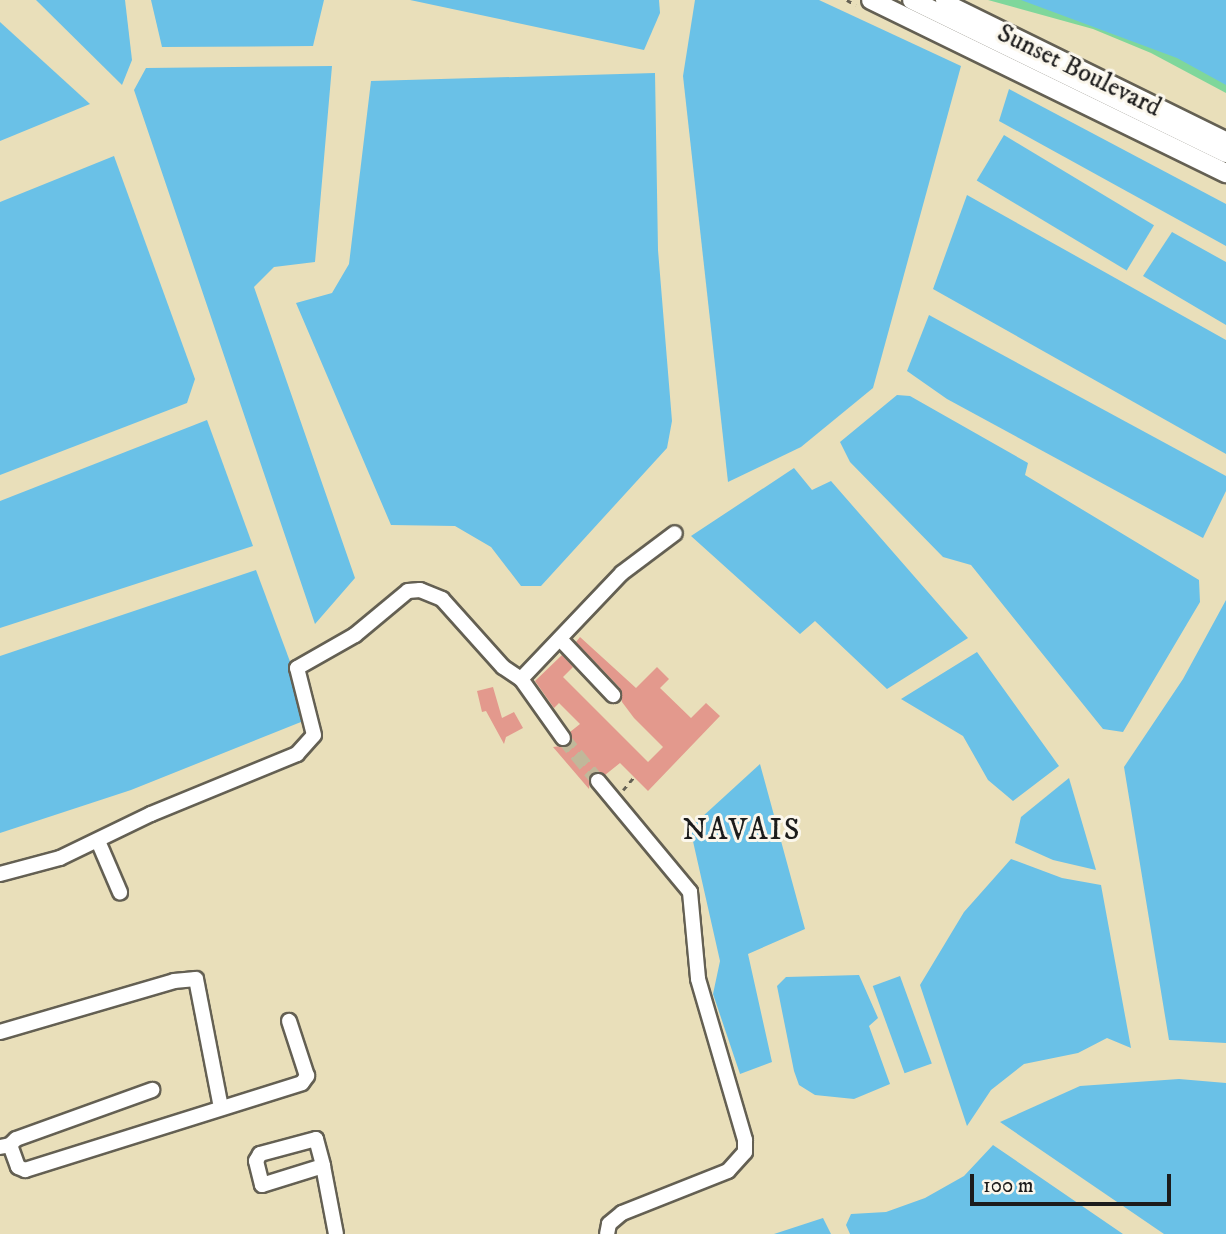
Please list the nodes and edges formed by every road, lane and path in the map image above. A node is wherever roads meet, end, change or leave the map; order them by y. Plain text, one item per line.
1 (871, 0) edge
2 (912, 0) edge
3 (943, 0) edge
4 (1226, 139) edge
5 (1226, 153) edge
6 (1226, 173) edge
7 (676, 533) dead end
8 (561, 640) junction
9 (521, 679) junction
10 (612, 695) dead end
11 (564, 738) tunnel mouth
12 (598, 781) tunnel mouth
13 (98, 841) junction
14 (0, 874) edge
15 (120, 892) dead end
16 (289, 1021) dead end
17 (0, 1032) edge
18 (152, 1090) dead end
19 (220, 1108) junction
20 (5, 1146) edge
21 (323, 1166) junction
22 (336, 1234) edge
23 (607, 1234) edge

1 - 6 main road, Sunset Boulevard
2 - 5 main road, Sunset Boulevard
3 - 4 street
7 - 8 street
8 - 9 street
8 - 10 street
9 - 11 street
9 - 13 street
12 - 23 street
13 - 14 street
13 - 15 street
16 - 19 street
17 - 19 street
18 - 20 street
19 - 20 street
21 - 21 street
21 - 22 street

